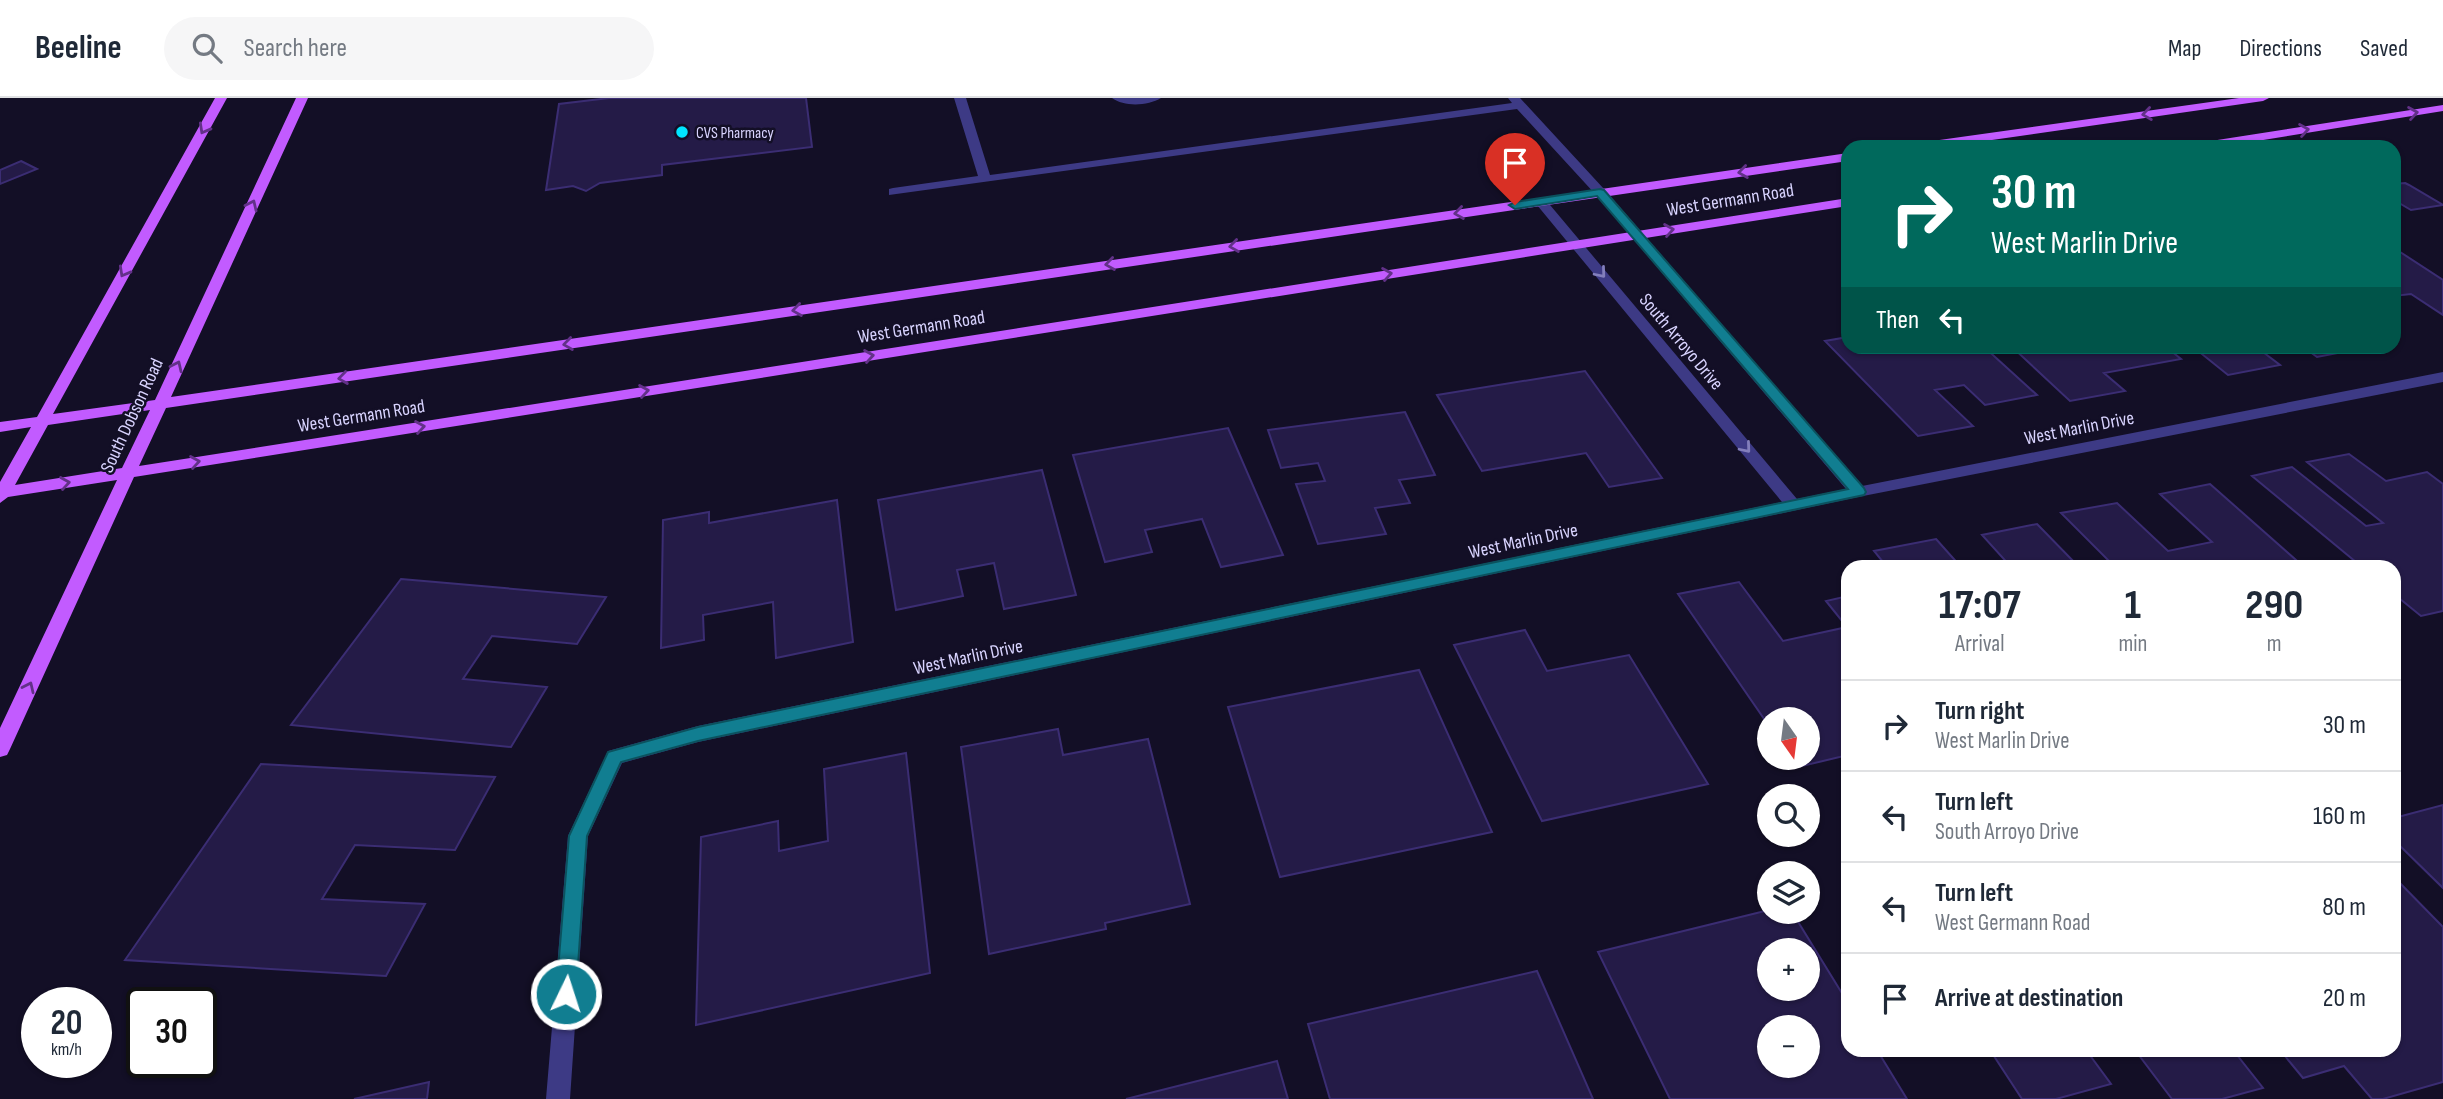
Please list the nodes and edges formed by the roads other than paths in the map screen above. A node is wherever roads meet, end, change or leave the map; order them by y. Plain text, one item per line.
1 (221, 98) edge
2 (302, 98) edge
3 (960, 98) edge
4 (1118, 98) edge
5 (1155, 98) edge
6 (2263, 98) edge
7 (1517, 102) edge
8 (2443, 108) edge
9 (1967, 140) edge
10 (2242, 140) edge
11 (1841, 158) edge
12 (985, 178) junction
13 (893, 192) dead end
14 (1600, 192) junction
15 (1541, 202) junction
16 (1841, 203) edge
17 (1636, 235) junction
18 (1577, 245) junction
19 (2443, 377) edge
20 (159, 405) junction
21 (42, 421) junction
22 (0, 427) edge
23 (128, 473) junction
24 (1858, 492) junction
25 (1, 494) edge
26 (1794, 506) junction
27 (0, 749) edge
28 (558, 1099) edge

1 -> 21 main road
20 -> 2 main road, South Dobson Road
3 - 12 street
4 - 5 street
6 -> 9 main road
7 - 12 street
7 - 14 street, South Arroyo Drive
10 -> 8 main road
11 -> 14 main road, West Germann Road
12 - 13 street
14 - 15 main road, West Germann Road
14 - 17 street, South Arroyo Drive
15 - 18 street, South Arroyo Drive
15 -> 20 main road, West Germann Road
17 -> 16 main road, West Germann Road
17 - 18 main road, West Germann Road
17 - 24 street, South Arroyo Drive
23 -> 18 main road, West Germann Road
18 -> 26 street, South Arroyo Drive
19 - 24 street, West Marlin Drive
20 - 21 main road, West Germann Road
20 - 23 main road, South Dobson Road
21 - 22 main road, West Germann Road
21 - 25 main road
25 -> 23 main road, West Germann Road
27 -> 23 main road, South Dobson Road
24 - 26 street, West Marlin Drive
26 - 28 street, West Marlin Drive

